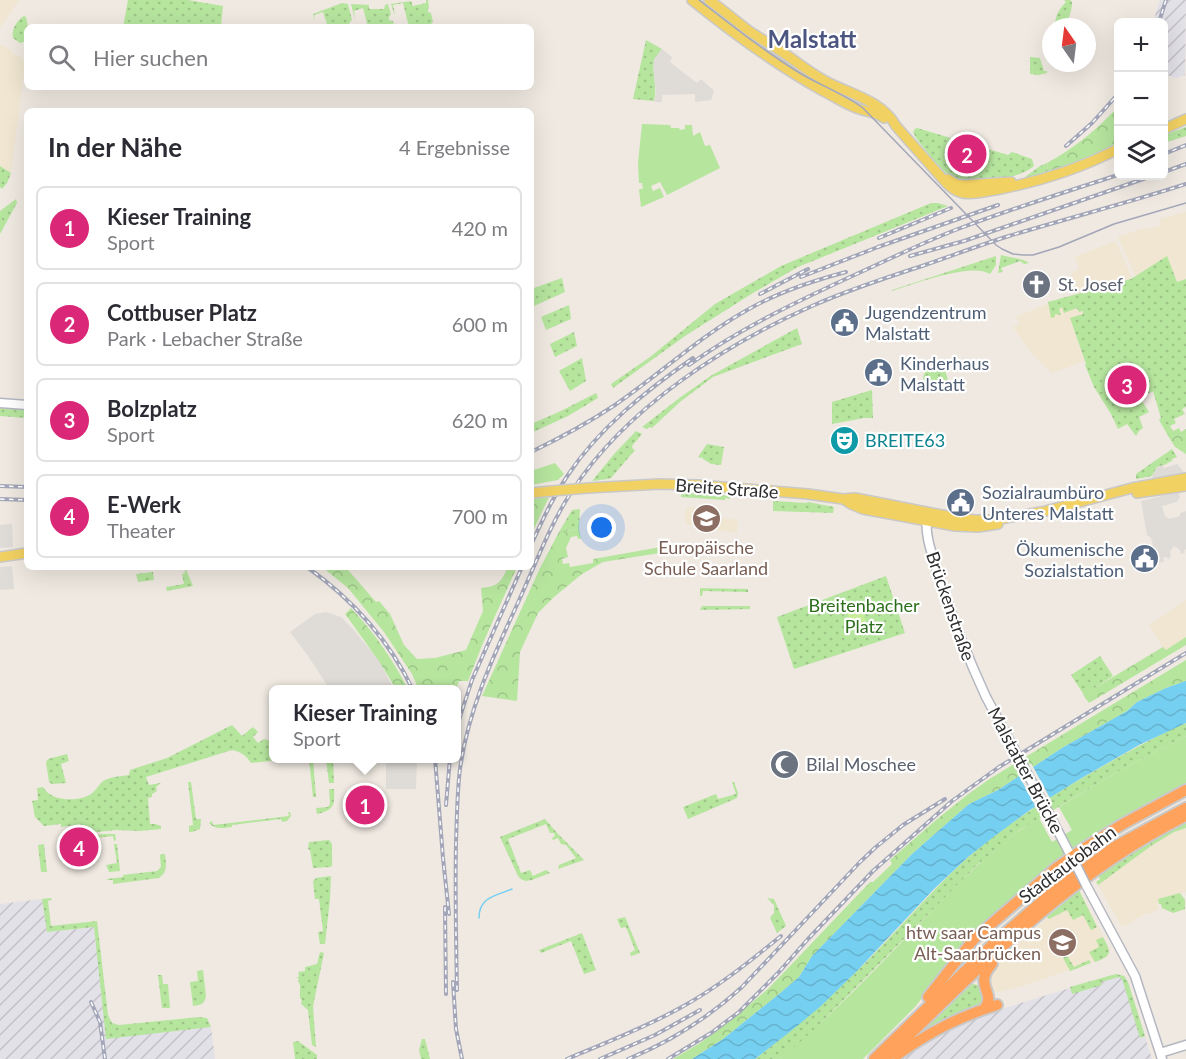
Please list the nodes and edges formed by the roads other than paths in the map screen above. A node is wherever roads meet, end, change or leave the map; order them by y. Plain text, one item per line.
1 (692, 0) edge
2 (709, 0) edge
3 (1186, 119) edge
4 (896, 126) junction
5 (1168, 127) edge
6 (1114, 152) edge
7 (935, 169) junction
8 (1034, 181) junction
9 (998, 183) junction
10 (957, 191) junction
11 (0, 403) edge
12 (24, 405) edge
13 (1186, 478) edge
14 (1186, 486) edge
15 (1146, 488) junction
16 (534, 493) edge
17 (927, 517) junction
18 (24, 553) edge
19 (0, 557) edge
20 (986, 697) joint
21 (1186, 790) edge
22 (1186, 808) edge
23 (1186, 816) edge
24 (1073, 860) junction
25 (1049, 905) junction
26 (987, 991) junction
27 (984, 1009) junction
28 (892, 1041) junction
29 (1186, 1045) edge
30 (1161, 1056) edge
31 (874, 1059) edge
32 (885, 1059) edge
33 (891, 1059) edge

1 - 4 main road
2 - 4 main road
3 - 5 main road
4 - 7 main road
6 - 8 main road
7 - 9 main road
7 - 10 main road
8 - 9 main road
8 - 10 main road
9 - 10 main road
11 - 12 main road
13 - 15 main road
14 - 15 main road
15 - 17 main road, Breite Straße
16 - 17 main road, Breite Straße, bridge
17 - 20 main road, Brückenstraße
18 - 19 main road
20 - 24 main road, Malstatter Brücke, bridge
21 - 24 highway
22 - 28 highway, Stadtautobahn
23 - 25 highway, Stadtautobahn
24 - 28 highway
24 - 30 main road, Malstatter Brücke, bridge
25 - 26 highway
25 - 32 highway, Stadtautobahn
26 - 27 highway
26 - 27 highway
27 - 33 highway
28 - 31 highway, Stadtautobahn
29 - 30 main road

